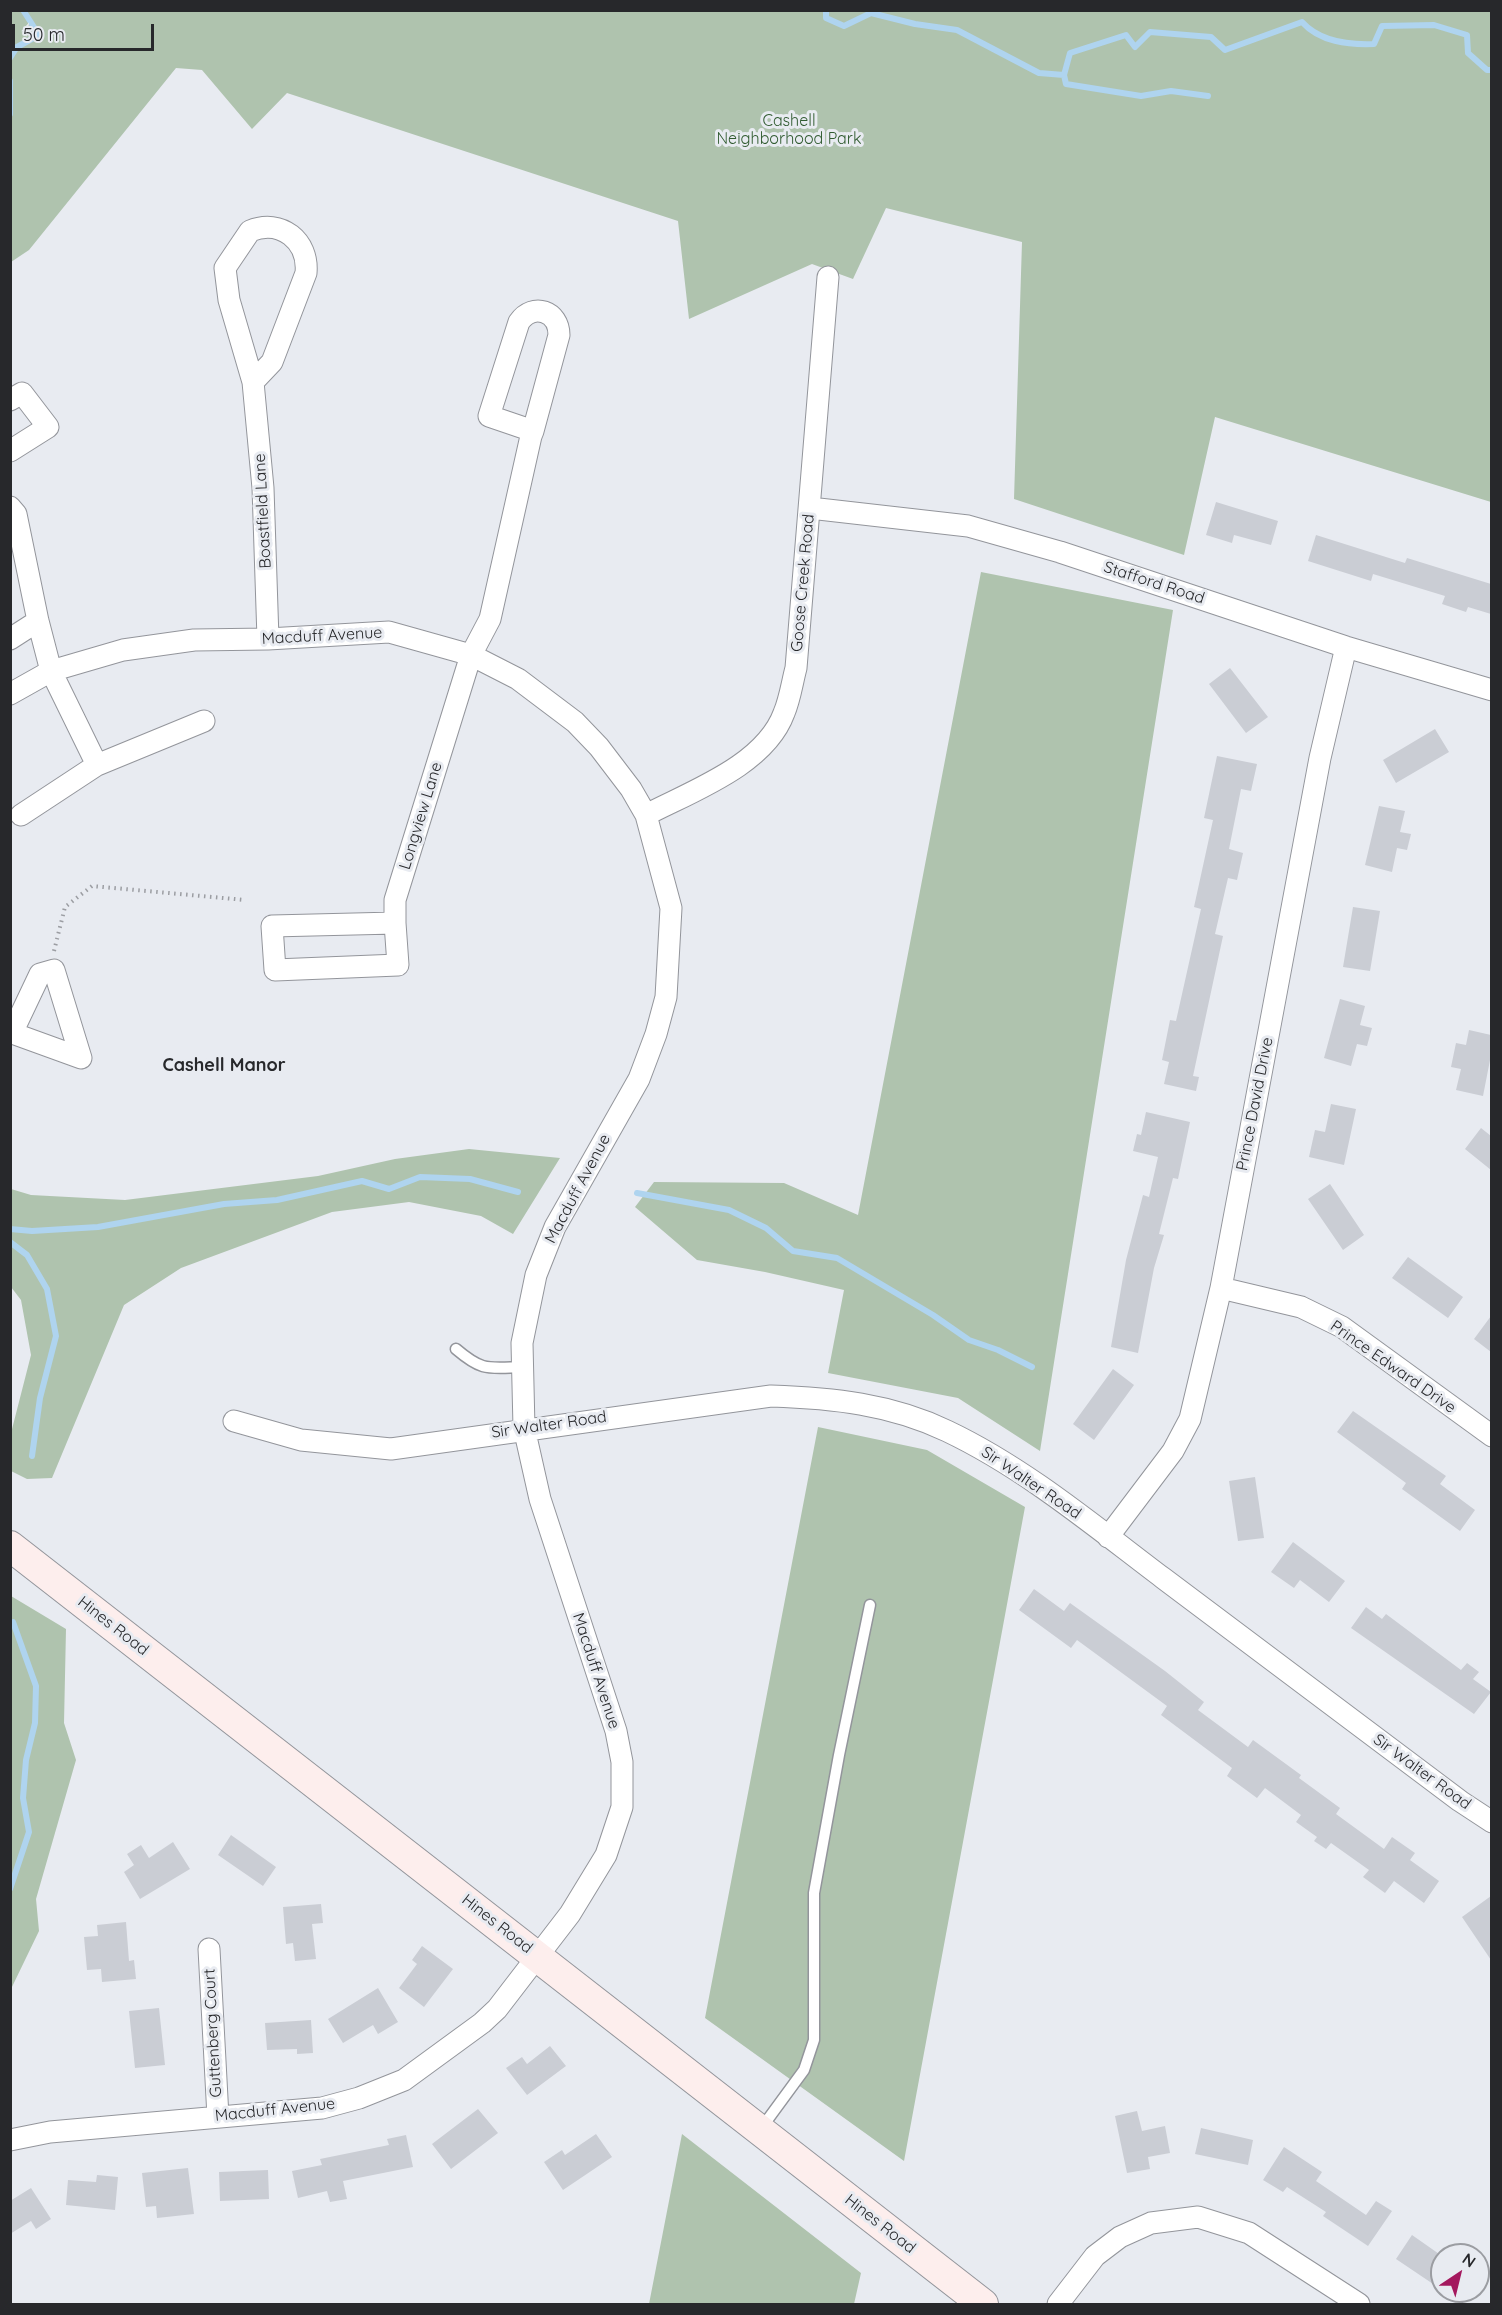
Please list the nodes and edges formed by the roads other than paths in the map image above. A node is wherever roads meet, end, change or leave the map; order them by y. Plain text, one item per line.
1 (828, 277) dead end
2 (253, 382) junction
3 (10, 400) edge
4 (533, 430) junction
5 (10, 452) edge
6 (10, 507) edge
7 (810, 508) junction
8 (38, 621) junction
9 (10, 639) edge
10 (268, 639) junction
11 (1346, 646) junction
12 (471, 655) junction
13 (51, 671) junction
14 (1491, 690) edge
15 (10, 694) edge
16 (204, 721) dead end
17 (97, 765) junction
18 (21, 814) dead end
19 (646, 815) junction
20 (395, 923) junction
21 (1221, 1288) junction
22 (456, 1349) dead end
23 (523, 1367) junction
24 (234, 1421) dead end
25 (524, 1428) junction
26 (1491, 1436) edge
27 (1108, 1537) junction
28 (10, 1546) edge
29 (870, 1605) dead end
30 (1491, 1822) edge
31 (210, 1949) dead end
32 (537, 1955) junction
33 (218, 2117) junction
34 (760, 2130) junction
35 (10, 2140) edge
36 (983, 2304) edge
37 (1058, 2304) edge
38 (1359, 2304) edge

1 - 7 street, Goose Creek Road
2 - 2 street, Boastfield Lane
2 - 10 street, Boastfield Lane
3 - 5 street
4 - 4 street, Longview Lane
4 - 12 street, Longview Lane
6 - 8 street
7 - 11 street, Stafford Road
7 - 19 street, Goose Creek Road
8 - 9 street
8 - 13 street
10 - 12 street, Macduff Avenue
10 - 13 street, Macduff Avenue
11 - 14 street, Stafford Road
11 - 21 street, Prince David Drive
12 - 19 street, Macduff Avenue
12 - 20 street, Longview Lane
13 - 15 street, Macduff Avenue
13 - 17 street
16 - 17 street
17 - 18 street
19 - 23 street, Macduff Avenue
20 - 20 street, Longview Lane
21 - 26 street, Prince Edward Drive
21 - 27 street, Prince David Drive
22 - 23 lane
23 - 25 street, Macduff Avenue
24 - 25 street, Sir Walter Road
25 - 27 street, Sir Walter Road
25 - 32 street, Macduff Avenue
27 - 30 street, Sir Walter Road
28 - 32 street, Hines Road
29 - 34 lane
31 - 33 street, Guttenberg Court
32 - 33 street, Macduff Avenue
32 - 34 street, Hines Road
33 - 35 street, Macduff Avenue
34 - 36 street, Hines Road
37 - 38 street

